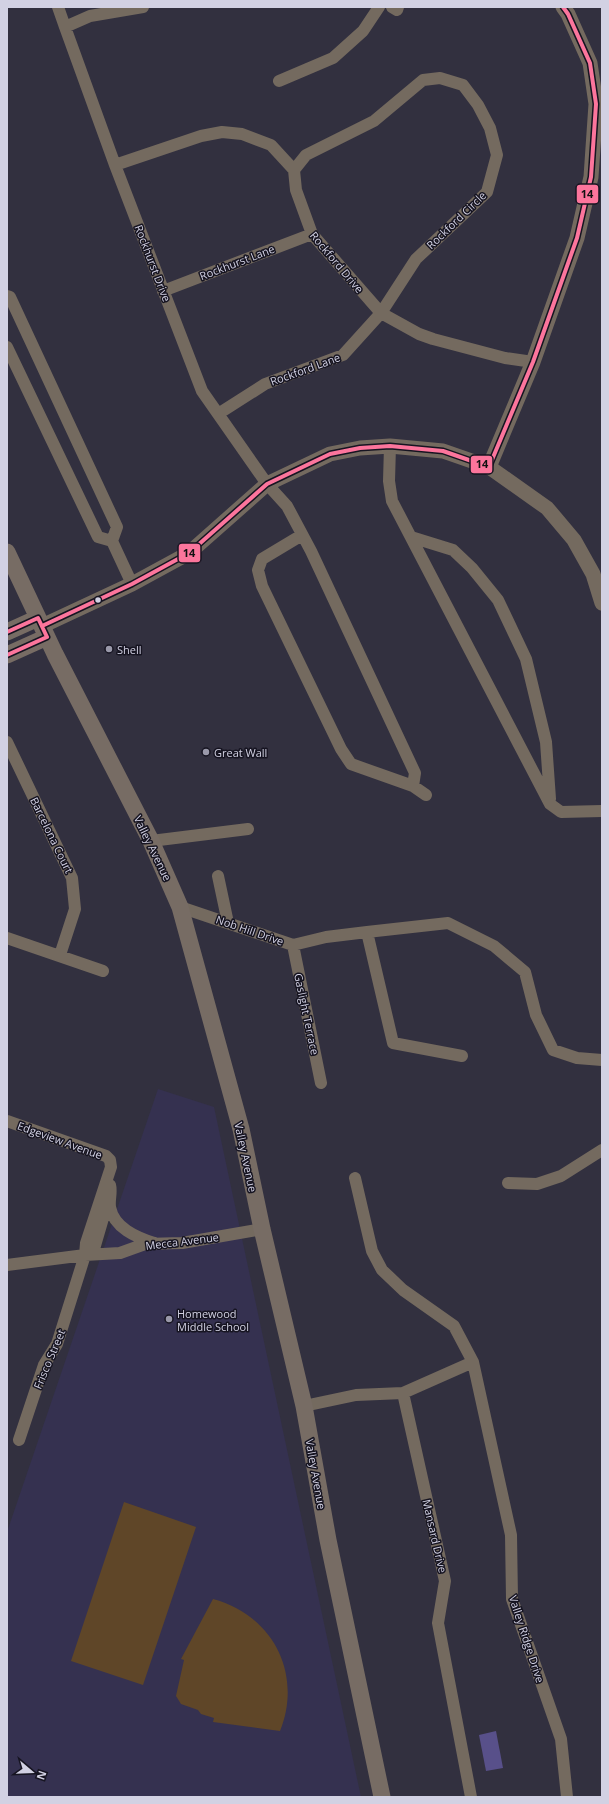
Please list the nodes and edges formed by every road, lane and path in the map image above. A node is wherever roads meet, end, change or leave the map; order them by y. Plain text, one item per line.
1 (58, 7) edge
2 (143, 7) edge
3 (379, 7) edge
4 (392, 7) edge
5 (398, 7) edge
6 (563, 7) edge
7 (65, 27) junction
8 (279, 81) dead end
9 (115, 166) junction
10 (294, 170) junction
11 (312, 234) junction
12 (163, 290) junction
13 (7, 296) edge
14 (381, 313) junction
15 (7, 347) edge
16 (533, 362) junction
17 (218, 414) junction
18 (390, 446) junction
19 (489, 467) junction
20 (267, 484) junction
21 (302, 535) junction
22 (411, 537) junction
23 (112, 541) junction
24 (7, 552) edge
25 (132, 584) junction
26 (602, 603) edge
27 (42, 627) junction
28 (7, 632) edge
29 (7, 655) edge
30 (7, 742) edge
31 (413, 786) junction
32 (426, 795) dead end
33 (550, 804) junction
34 (602, 811) edge
35 (248, 829) dead end
36 (152, 840) junction
37 (218, 876) dead end
38 (180, 907) junction
39 (228, 923) junction
40 (367, 932) junction
41 (7, 938) edge
42 (293, 945) junction
43 (60, 955) junction
44 (103, 971) dead end
45 (462, 1056) dead end
46 (602, 1060) edge
47 (322, 1083) dead end
48 (7, 1121) edge
49 (602, 1150) edge
50 (355, 1178) dead end
51 (508, 1183) dead end
52 (108, 1186) junction
53 (262, 1229) junction
54 (157, 1244) junction
55 (85, 1255) junction
56 (7, 1265) edge
57 (473, 1362) junction
58 (403, 1393) junction
59 (304, 1406) junction
60 (19, 1440) dead end
61 (382, 1797) edge
62 (471, 1797) edge
63 (567, 1797) edge

1 - 7 street, Rockhurst Drive
2 - 7 street
3 - 8 street
4 - 5 street
6 - 16 street
7 - 9 street, Rockhurst Drive
9 - 10 street
9 - 12 street, Rockhurst Drive
10 - 11 street, Rockford Drive
10 - 14 street, Rockford Circle
11 - 12 street, Rockhurst Lane
11 - 14 street, Rockford Drive
12 - 17 street, Rockhurst Drive
13 - 23 street
14 - 16 street, Rockford Drive
14 - 17 street, Rockford Lane
15 - 23 street
16 - 19 street
17 - 20 street, Rockhurst Drive
18 - 19 street
18 - 20 street
18 - 22 street
19 - 26 street
20 - 21 street, Rockhurst Drive
20 - 25 street
21 - 31 street, Rockhurst Drive
21 - 31 street
22 - 33 street
22 - 33 street
23 - 25 street
24 - 27 main road, Valley Avenue
25 - 27 street
27 - 28 main road
27 - 29 main road
27 - 36 main road, Valley Avenue
30 - 43 street, Barcelona Court
31 - 32 street
33 - 34 street
35 - 36 street
36 - 38 main road, Valley Avenue
37 - 39 street
38 - 39 street, Nob Hill Drive
38 - 53 main road, Valley Avenue
39 - 42 street, Nob Hill Drive
40 - 42 street, Nob Hill Drive
40 - 45 street
40 - 46 street, Nob Hill Drive
41 - 43 street
42 - 47 street, Gaslight Terrace
43 - 44 street
48 - 52 street, Edgeview Avenue
49 - 51 street
50 - 57 street, Valley Ridge Drive
52 - 54 street
52 - 55 street, Edgeview Avenue
53 - 54 street, Mecca Avenue
53 - 59 main road, Valley Avenue
54 - 55 street, Mecca Avenue
55 - 56 street, Mecca Avenue
55 - 60 street, Frisco Street
57 - 58 street
57 - 63 street, Valley Ridge Drive
58 - 59 street
58 - 62 street, Mansard Drive
59 - 61 main road, Valley Avenue

